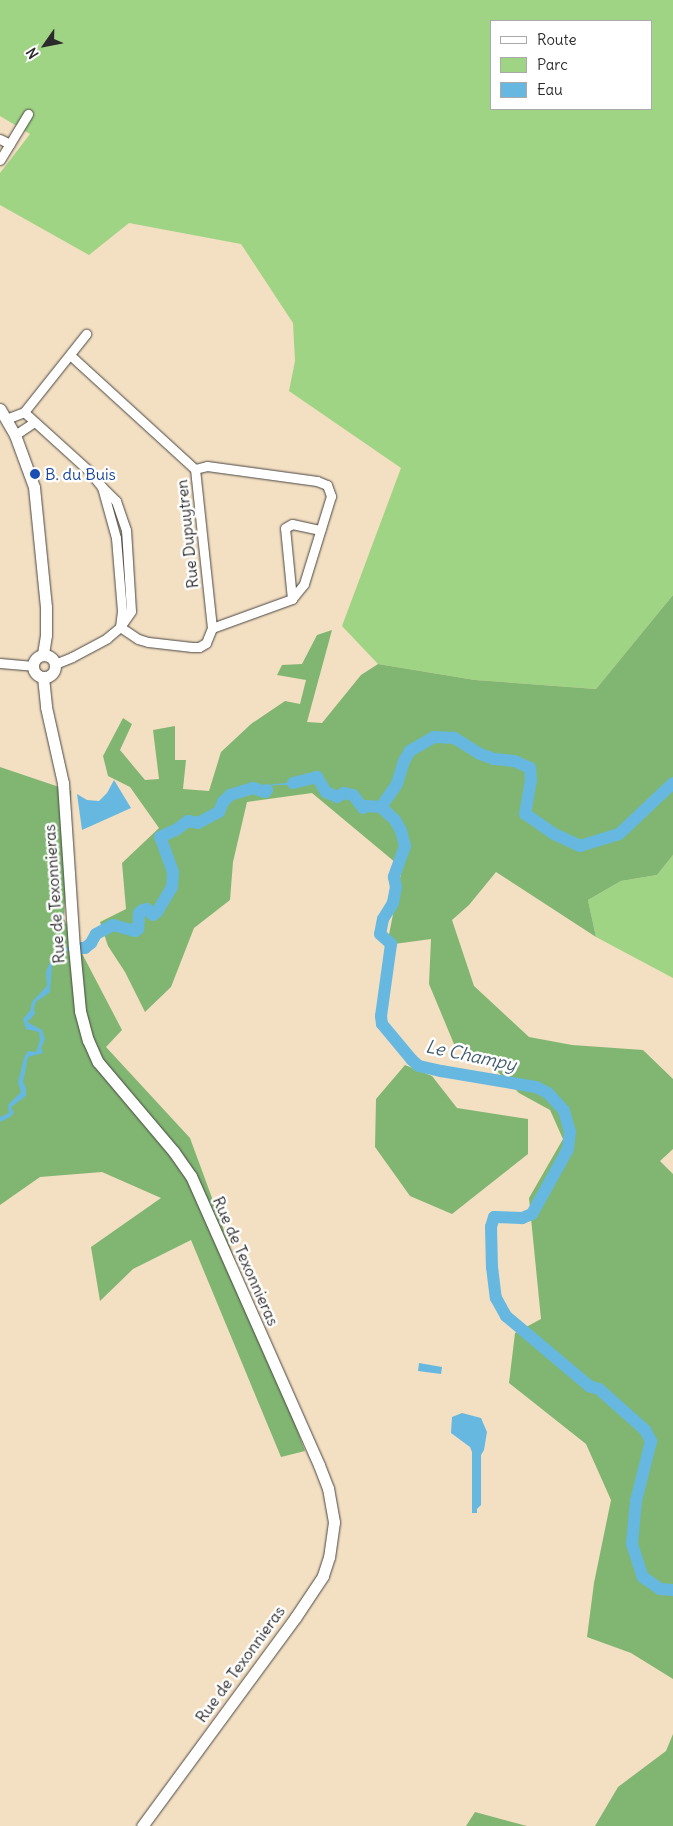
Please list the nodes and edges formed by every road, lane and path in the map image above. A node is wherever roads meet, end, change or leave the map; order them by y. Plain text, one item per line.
1 (28, 114) dead end
2 (0, 139) edge
3 (10, 144) junction
4 (0, 160) edge
5 (86, 334) dead end
6 (70, 355) junction
7 (24, 412) junction
8 (3, 414) edge
9 (34, 422) junction
10 (16, 435) junction
11 (195, 469) junction
12 (320, 530) junction
13 (292, 599) junction
14 (120, 627) junction
15 (212, 628) junction
16 (43, 655) junction
17 (0, 662) edge
18 (55, 664) junction
19 (33, 666) junction
20 (43, 677) junction
21 (142, 1826) edge

1 - 3 street
2 - 3 street
3 - 4 street
5 - 6 street
6 - 7 street
6 - 11 street, Rue Dupuytren
7 - 8 street
7 - 9 street
8 - 10 main road
9 - 10 street
9 - 14 street
10 - 16 main road
11 - 12 street
11 - 15 street, Rue Dupuytren
12 - 13 street
12 - 13 street
13 - 15 street
14 - 15 street
14 - 18 street
16 - 18 main road
16 - 19 main road
17 - 19 street
18 - 20 main road
19 - 20 main road
20 - 21 main road, Rue de Texonnieras

